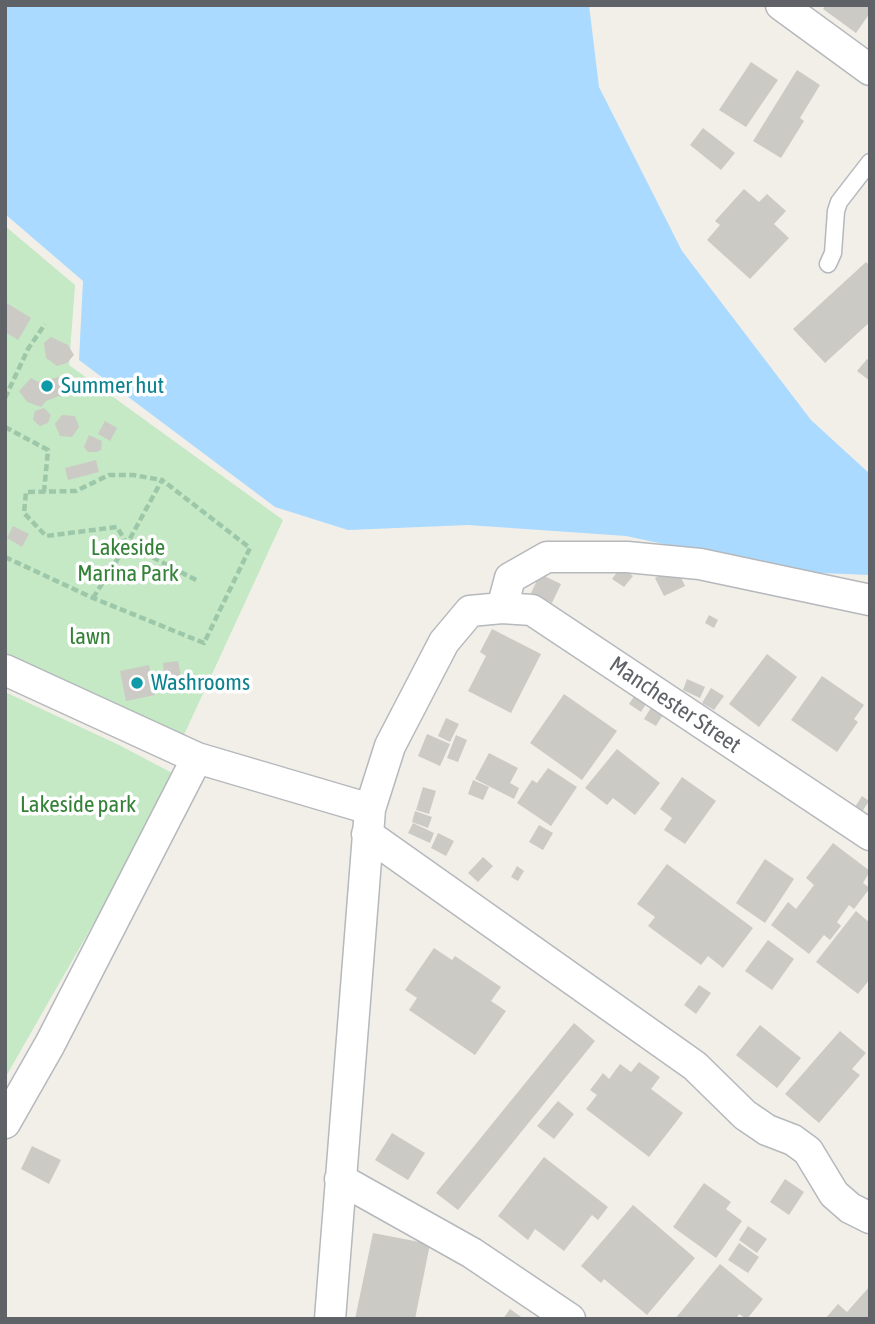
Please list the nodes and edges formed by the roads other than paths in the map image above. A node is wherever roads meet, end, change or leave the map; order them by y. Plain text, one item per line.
1 (781, 5) edge
2 (870, 70) edge
3 (870, 162) edge
4 (828, 264) dead end
5 (870, 600) edge
6 (502, 608) junction
7 (5, 670) edge
8 (197, 758) junction
9 (368, 821) junction
10 (870, 835) edge
11 (5, 1123) edge
12 (340, 1179) junction
13 (870, 1218) edge
14 (330, 1319) edge
15 (570, 1319) edge

1 - 2 street
3 - 4 lane
5 - 6 street
6 - 9 street, Manchester Street
6 - 10 street, Manchester Street
7 - 8 street
8 - 9 street
8 - 11 street
9 - 12 street
9 - 13 street
12 - 14 street
12 - 15 street

